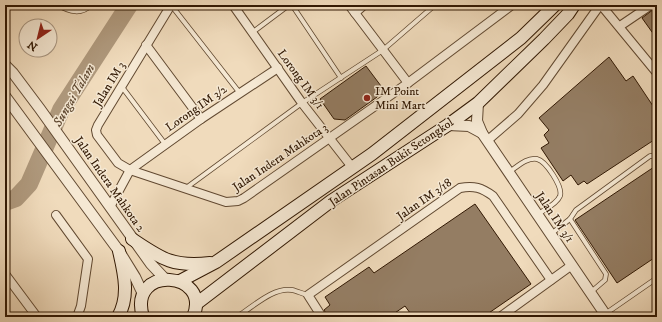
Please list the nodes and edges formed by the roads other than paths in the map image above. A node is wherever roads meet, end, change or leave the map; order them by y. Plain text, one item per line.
1 (58, 5) edge
2 (91, 5) edge
3 (171, 5) edge
4 (233, 5) edge
5 (290, 5) edge
6 (349, 5) edge
7 (364, 5) edge
8 (435, 5) edge
9 (512, 5) edge
10 (555, 5) edge
11 (574, 5) edge
12 (600, 5) edge
13 (651, 5) edge
14 (355, 13) junction
15 (620, 26) junction
16 (252, 32) junction
17 (146, 45) junction
18 (383, 50) junction
19 (5, 65) edge
20 (278, 68) junction
21 (657, 73) edge
22 (342, 78) junction
23 (408, 83) junction
24 (122, 87) junction
25 (239, 92) junction
26 (5, 96) edge
27 (302, 103) junction
28 (478, 103) junction
29 (201, 119) junction
30 (448, 125) junction
31 (485, 136) junction
32 (331, 138) junction
33 (165, 144) junction
34 (657, 156) edge
35 (352, 167) junction
36 (130, 170) junction
37 (509, 172) junction
38 (184, 189) junction
39 (110, 207) junction
40 (538, 214) junction
41 (56, 215) dead end
42 (570, 219) junction
43 (551, 234) junction
44 (132, 239) junction
45 (119, 251) junction
46 (216, 262) junction
47 (572, 265) junction
48 (5, 274) edge
49 (657, 278) edge
50 (166, 279) junction
51 (551, 280) junction
52 (180, 281) junction
53 (590, 293) junction
54 (143, 294) junction
55 (308, 295) junction
56 (196, 304) junction
57 (657, 313) edge
58 (139, 314) edge
59 (241, 314) dead end
60 (606, 316) edge
61 (36, 317) edge
62 (77, 317) edge
63 (118, 317) edge
64 (194, 317) edge
65 (322, 317) edge
66 (500, 317) edge
67 (651, 317) edge

1 - 2 lane
3 - 17 street, Jalan IM 3
3 - 25 lane
4 - 16 street, Lorong IM 3/1
5 - 16 lane
5 - 22 lane
6 - 14 street
7 - 14 street
8 - 18 lane
9 - 23 street, Jalan Indera Mahkota 3
10 - 35 main road, Jalan Pintasan Bukit Setongkol
11 - 28 main road, Jalan Pintasan Bukit Setongkol
12 - 15 street
12 - 31 street
13 - 15 street
14 - 18 street
15 - 21 street
16 - 20 street, Lorong IM 3/1
17 - 24 street, Jalan IM 3
17 - 29 street
18 - 22 lane
18 - 23 street
19 - 39 street, Jalan Indera Mahkota 2
20 - 25 street, Lorong IM 3/2
20 - 27 street, Lorong IM 3/1
22 - 27 lane
23 - 32 street, Jalan Indera Mahkota 3
24 - 33 lane
24 - 36 street, Jalan IM 3
25 - 29 street, Lorong IM 3/2
26 - 45 street
27 - 32 street, Lorong IM 3/1
27 - 38 lane
28 - 30 main road, Jalan Pintasan Bukit Setongkol
28 - 31 street, Jalan IM 3/1
29 - 33 street, Lorong IM 3/2
30 - 31 street
30 - 56 main road, Jalan Pintasan Bukit Setongkol
31 - 37 street, Jalan IM 3/1
32 - 35 street, Lorong IM 3/1
32 - 38 street, Jalan Indera Mahkota 3
33 - 36 street, Lorong IM 3/2
34 - 42 lane
35 - 46 main road, Jalan Pintasan Bukit Setongkol
36 - 38 street, Jalan Indera Mahkota 3
36 - 39 street
37 - 40 street, Jalan IM 3/1
37 - 40 lane
39 - 44 street, Jalan Indera Mahkota 2
40 - 43 street, Jalan IM 3/1
41 - 62 street
42 - 43 lane
42 - 53 lane
43 - 47 street, Jalan IM 3/1
44 - 46 main road
44 - 50 street, Jalan Indera Mahkota 2
45 - 54 street
45 - 63 main road
46 - 52 main road, Jalan Pintasan Bukit Setongkol
47 - 51 street
47 - 53 street, Jalan IM 3/1
48 - 61 street
49 - 60 lane
50 - 52 main road
50 - 54 main road
51 - 55 street, Jalan IM 3/18
51 - 66 street
52 - 56 main road
53 - 60 street, Jalan IM 3/1
54 - 58 main road
55 - 59 lane
55 - 65 street
56 - 64 main road
57 - 67 lane

